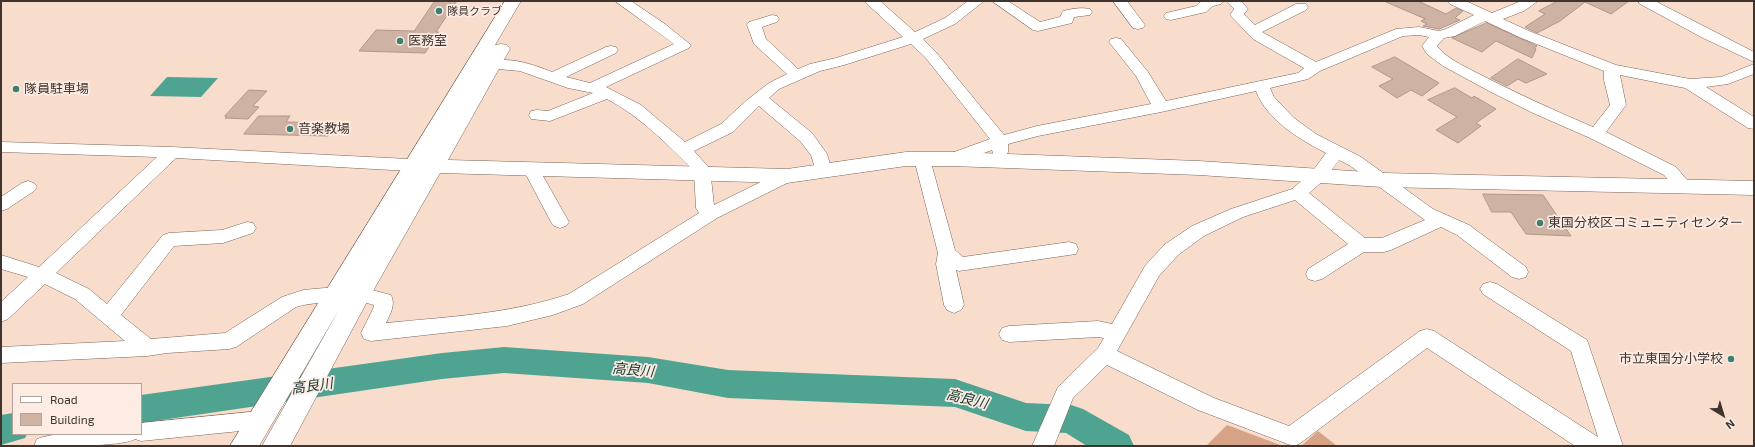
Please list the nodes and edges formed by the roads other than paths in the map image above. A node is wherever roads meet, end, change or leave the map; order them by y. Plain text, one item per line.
1 (513, 1) edge
2 (527, 1) edge
3 (622, 1) edge
4 (871, 1) edge
5 (977, 1) edge
6 (999, 1) edge
7 (1120, 1) edge
8 (1216, 1) edge
9 (1234, 1) edge
10 (1456, 1) edge
11 (1531, 1) edge
12 (1646, 1) edge
13 (1301, 7) dead end
14 (1085, 12) dead end
15 (1171, 16) dead end
16 (1488, 16) junction
17 (772, 20) dead end
18 (1138, 25) dead end
19 (1253, 31) junction
20 (1439, 35) junction
21 (914, 38) junction
22 (1116, 42) dead end
23 (611, 50) dead end
24 (1754, 58) edge
25 (492, 65) junction
26 (1315, 68) junction
27 (1612, 69) junction
28 (1754, 69) edge
29 (796, 75) junction
30 (553, 77) junction
31 (1690, 84) junction
32 (1262, 86) junction
33 (590, 89) junction
34 (608, 93) junction
35 (759, 98) junction
36 (1162, 108) junction
37 (537, 115) dead end
38 (1754, 124) edge
39 (1596, 134) junction
40 (1000, 141) junction
41 (1, 147) edge
42 (683, 150) junction
43 (1336, 151) junction
44 (172, 152) junction
45 (922, 159) junction
46 (952, 160) junction
47 (1000, 161) junction
48 (424, 166) junction
49 (531, 169) junction
50 (823, 171) junction
51 (702, 174) junction
52 (787, 176) junction
53 (1318, 176) junction
54 (1382, 180) junction
55 (28, 187) dead end
56 (1684, 187) junction
57 (1754, 188) edge
58 (1298, 194) junction
59 (1, 205) edge
60 (711, 214) junction
61 (1441, 220) junction
62 (560, 222) dead end
63 (247, 228) dead end
64 (1361, 245) junction
65 (1069, 249) dead end
66 (947, 253) junction
67 (1, 262) edge
68 (1519, 272) dead end
69 (1315, 274) dead end
70 (44, 275) junction
71 (1490, 289) dead end
72 (336, 294) junction
73 (360, 294) junction
74 (954, 305) dead end
75 (1, 314) edge
76 (109, 316) junction
77 (1117, 333) junction
78 (1009, 334) dead end
79 (148, 348) junction
80 (1105, 354) junction
81 (1, 355) edge
82 (260, 420) junction
83 (142, 432) edge
84 (120, 435) edge
85 (45, 446) edge
86 (244, 446) edge
87 (276, 446) edge
88 (1043, 446) edge
89 (1593, 446) edge
90 (1612, 446) edge

1 - 48 street
2 - 25 street
3 - 33 street
4 - 21 street
5 - 21 street
6 - 14 street
7 - 18 street
8 - 15 street
9 - 19 street
10 - 16 street
11 - 16 street
12 - 24 street
13 - 19 street
16 - 20 street
16 - 27 street
17 - 29 street
19 - 26 street
20 - 26 street
20 - 39 street
21 - 29 street
21 - 40 street
22 - 36 street
23 - 30 street
25 - 30 street
25 - 48 street
26 - 32 street
27 - 31 street
27 - 39 street
28 - 31 street
29 - 35 street
30 - 33 street
31 - 38 street
32 - 36 street
32 - 43 street
33 - 34 street
34 - 37 street
34 - 42 street
35 - 42 street
35 - 50 street
36 - 40 street
39 - 56 street
40 - 46 street
40 - 47 street
41 - 44 street
42 - 51 street
43 - 53 street
43 - 54 street
44 - 48 street
44 - 70 street
45 - 46 street
45 - 50 street
45 - 66 street
46 - 47 street
47 - 53 street
48 - 49 street
48 - 72 street
48 - 73 street
49 - 51 street
49 - 62 street
50 - 52 street
51 - 52 street
51 - 60 street
52 - 60 street
53 - 54 street
53 - 58 street
54 - 56 street
54 - 61 street
55 - 59 street
56 - 57 street
58 - 64 street
58 - 77 street
60 - 73 street
61 - 64 street
61 - 68 street
63 - 76 street
64 - 69 street
65 - 66 street
66 - 74 street
67 - 70 street
70 - 75 street
70 - 76 street
71 - 90 street
72 - 79 street
72 - 82 street
73 - 87 street
76 - 79 street
77 - 78 street
77 - 80 street
79 - 81 street
80 - 88 street
80 - 89 street
82 - 83 street
82 - 86 street
84 - 85 street

